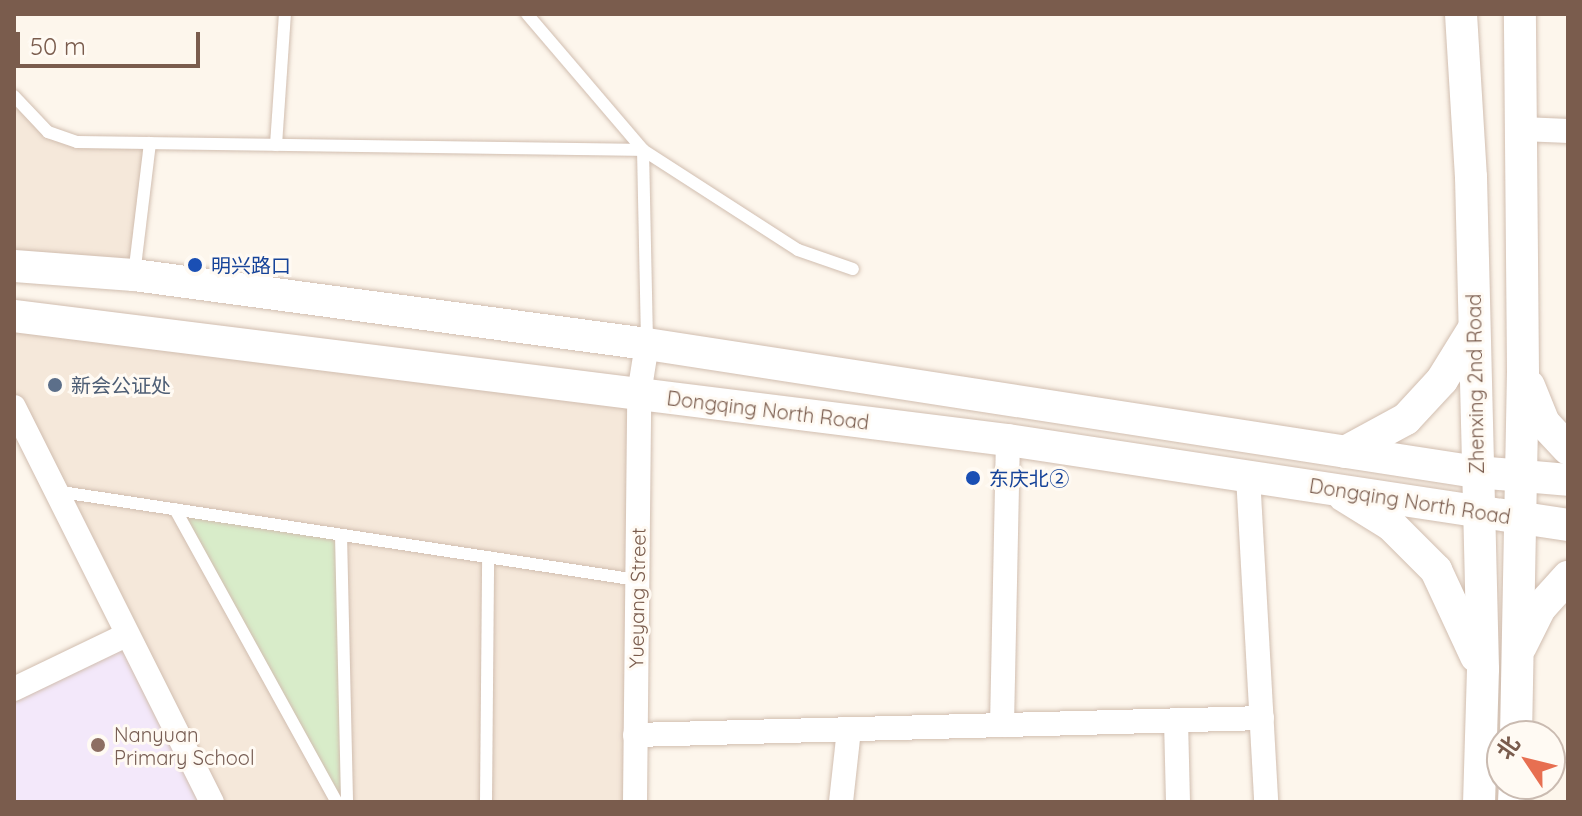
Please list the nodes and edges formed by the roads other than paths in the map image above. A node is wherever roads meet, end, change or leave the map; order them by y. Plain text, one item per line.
1 (285, 14) edge
2 (527, 14) edge
3 (1461, 14) edge
4 (1520, 14) edge
5 (14, 96) edge
6 (1523, 129) junction
7 (1568, 131) edge
8 (150, 143) junction
9 (276, 145) junction
10 (643, 150) junction
11 (14, 266) edge
12 (853, 269) dead end
13 (134, 275) junction
14 (14, 316) edge
15 (1474, 328) junction
16 (647, 344) junction
17 (1523, 372) junction
18 (639, 394) junction
19 (14, 407) edge
20 (1008, 440) junction
21 (1568, 449) edge
22 (1345, 452) junction
23 (1477, 472) junction
24 (1522, 475) junction
25 (1248, 476) junction
26 (1568, 480) edge
27 (1328, 487) junction
28 (55, 491) junction
29 (175, 509) junction
30 (1477, 512) junction
31 (1520, 519) junction
32 (1568, 525) edge
33 (341, 535) junction
34 (488, 557) junction
35 (1568, 577) edge
36 (637, 580) junction
37 (126, 635) junction
38 (1517, 652) junction
39 (1483, 669) junction
40 (14, 689) edge
41 (1262, 718) junction
42 (1176, 720) junction
43 (1516, 720) edge
44 (1002, 725) junction
45 (849, 729) junction
46 (635, 735) junction
47 (212, 802) edge
48 (337, 802) edge
49 (347, 802) edge
50 (486, 802) edge
51 (635, 802) edge
52 (841, 802) edge
53 (1178, 802) edge
54 (1266, 802) edge
55 (1479, 802) edge

1 - 9 lane
2 - 10 lane
3 - 15 street, Zhenxing 2nd Road
4 - 6 street
5 - 8 lane
6 - 7 street
6 - 17 street
8 - 9 lane
8 - 13 lane
9 - 10 lane
10 - 12 lane
10 - 16 lane
11 - 13 street, Dongqing North Road
13 - 16 street, Dongqing North Road
14 - 18 street, Dongqing North Road
15 - 22 street
15 - 23 street, Zhenxing 2nd Road
16 - 18 street, Yueyang Street
16 - 22 street, Dongqing North Road
17 - 21 street
17 - 24 street
18 - 20 street, Dongqing North Road
18 - 36 street, Yueyang Street
19 - 28 street
20 - 25 street, Dongqing North Road
20 - 44 street
22 - 23 street, Dongqing North Road
23 - 24 street, Dongqing North Road
23 - 30 street, Zhenxing 2nd Road
24 - 26 street, Dongqing North Road
24 - 31 street
25 - 27 street, Dongqing North Road
25 - 41 street
27 - 30 street, Dongqing North Road
27 - 39 street
28 - 29 lane
28 - 37 street
29 - 33 lane
29 - 48 lane
30 - 31 street, Dongqing North Road
30 - 39 street, Zhenxing 2nd Road
31 - 32 street, Dongqing North Road
31 - 38 street
33 - 34 lane
33 - 49 lane
34 - 36 lane
34 - 50 lane
35 - 38 street
36 - 46 street, Yueyang Street
37 - 40 street
37 - 47 street
38 - 43 street
39 - 55 street, Zhenxing 2nd Road
41 - 42 street
41 - 54 street
42 - 44 street
42 - 53 street
44 - 45 street
45 - 46 street
45 - 52 street
46 - 51 street, Yueyang Street

